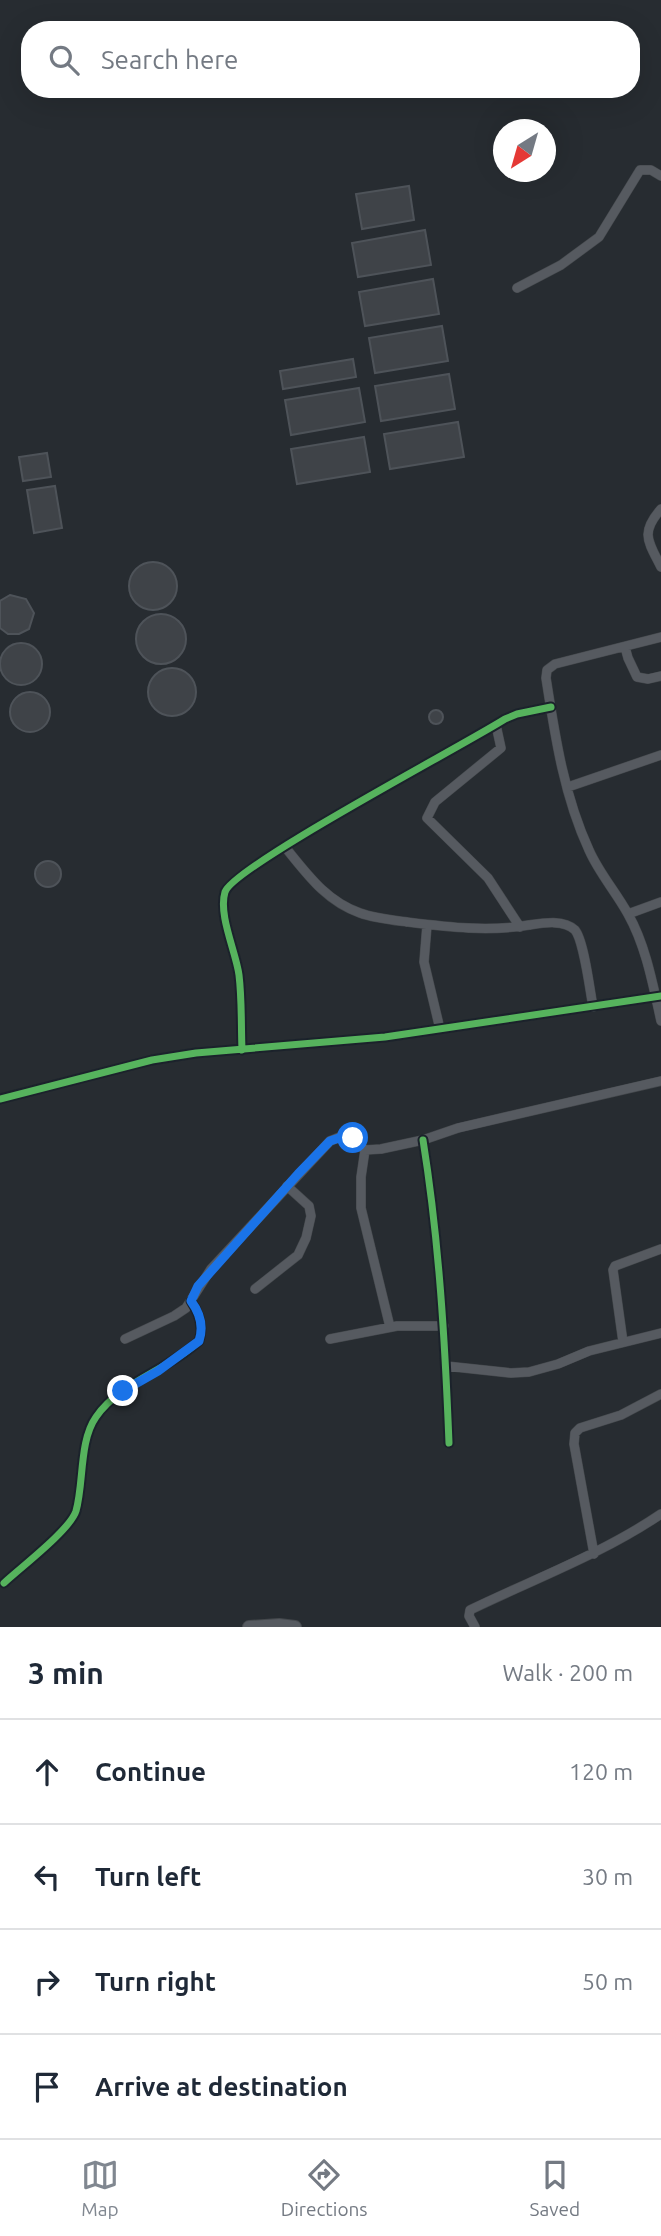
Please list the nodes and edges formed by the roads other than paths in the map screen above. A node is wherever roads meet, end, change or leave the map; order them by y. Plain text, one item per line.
1 (661, 176) edge
2 (517, 288) dead end
3 (661, 509) edge
4 (661, 567) edge
5 (661, 636) edge
6 (625, 648) junction
7 (661, 676) edge
8 (551, 707) junction
9 (496, 724) junction
10 (661, 755) edge
11 (568, 787) junction
12 (285, 847) junction
13 (661, 902) edge
14 (628, 914) junction
15 (427, 925) junction
16 (520, 926) junction
17 (658, 997) edge
18 (593, 1007) junction
19 (661, 1021) edge
20 (440, 1029) junction
21 (242, 1050) junction
22 (661, 1081) edge
23 (0, 1100) edge
24 (423, 1140) junction
25 (365, 1150) junction
26 (287, 1186) junction
27 (661, 1249) edge
28 (255, 1289) dead end
29 (191, 1301) junction
30 (390, 1326) junction
31 (444, 1326) junction
32 (661, 1333) edge
33 (125, 1339) dead end
34 (330, 1339) dead end
35 (623, 1342) junction
36 (446, 1366) junction
37 (661, 1394) edge
38 (449, 1443) dead end
39 (661, 1514) edge
40 (594, 1553) junction
41 (4, 1583) dead end
42 (249, 1627) edge
43 (295, 1627) edge
44 (475, 1627) edge

1 - 2 street
3 - 4 street
5 - 6 street
6 - 7 street
6 - 8 street
8 - 9 street
8 - 11 street
9 - 12 street
9 - 16 street
10 - 11 street
11 - 14 street
12 - 15 street
12 - 21 street
13 - 14 street
14 - 17 street
15 - 16 street
15 - 20 street
16 - 18 street
17 - 18 street
17 - 19 street
18 - 20 street
20 - 21 street
21 - 23 street
22 - 24 street
24 - 25 street
24 - 31 street
25 - 26 street
25 - 30 street
26 - 28 street
26 - 29 street
27 - 35 street
29 - 33 street
29 - 41 street
30 - 31 street
30 - 34 street
31 - 36 street
32 - 35 street
35 - 36 street
36 - 38 street
37 - 40 street
39 - 40 street
40 - 44 street
42 - 43 street

